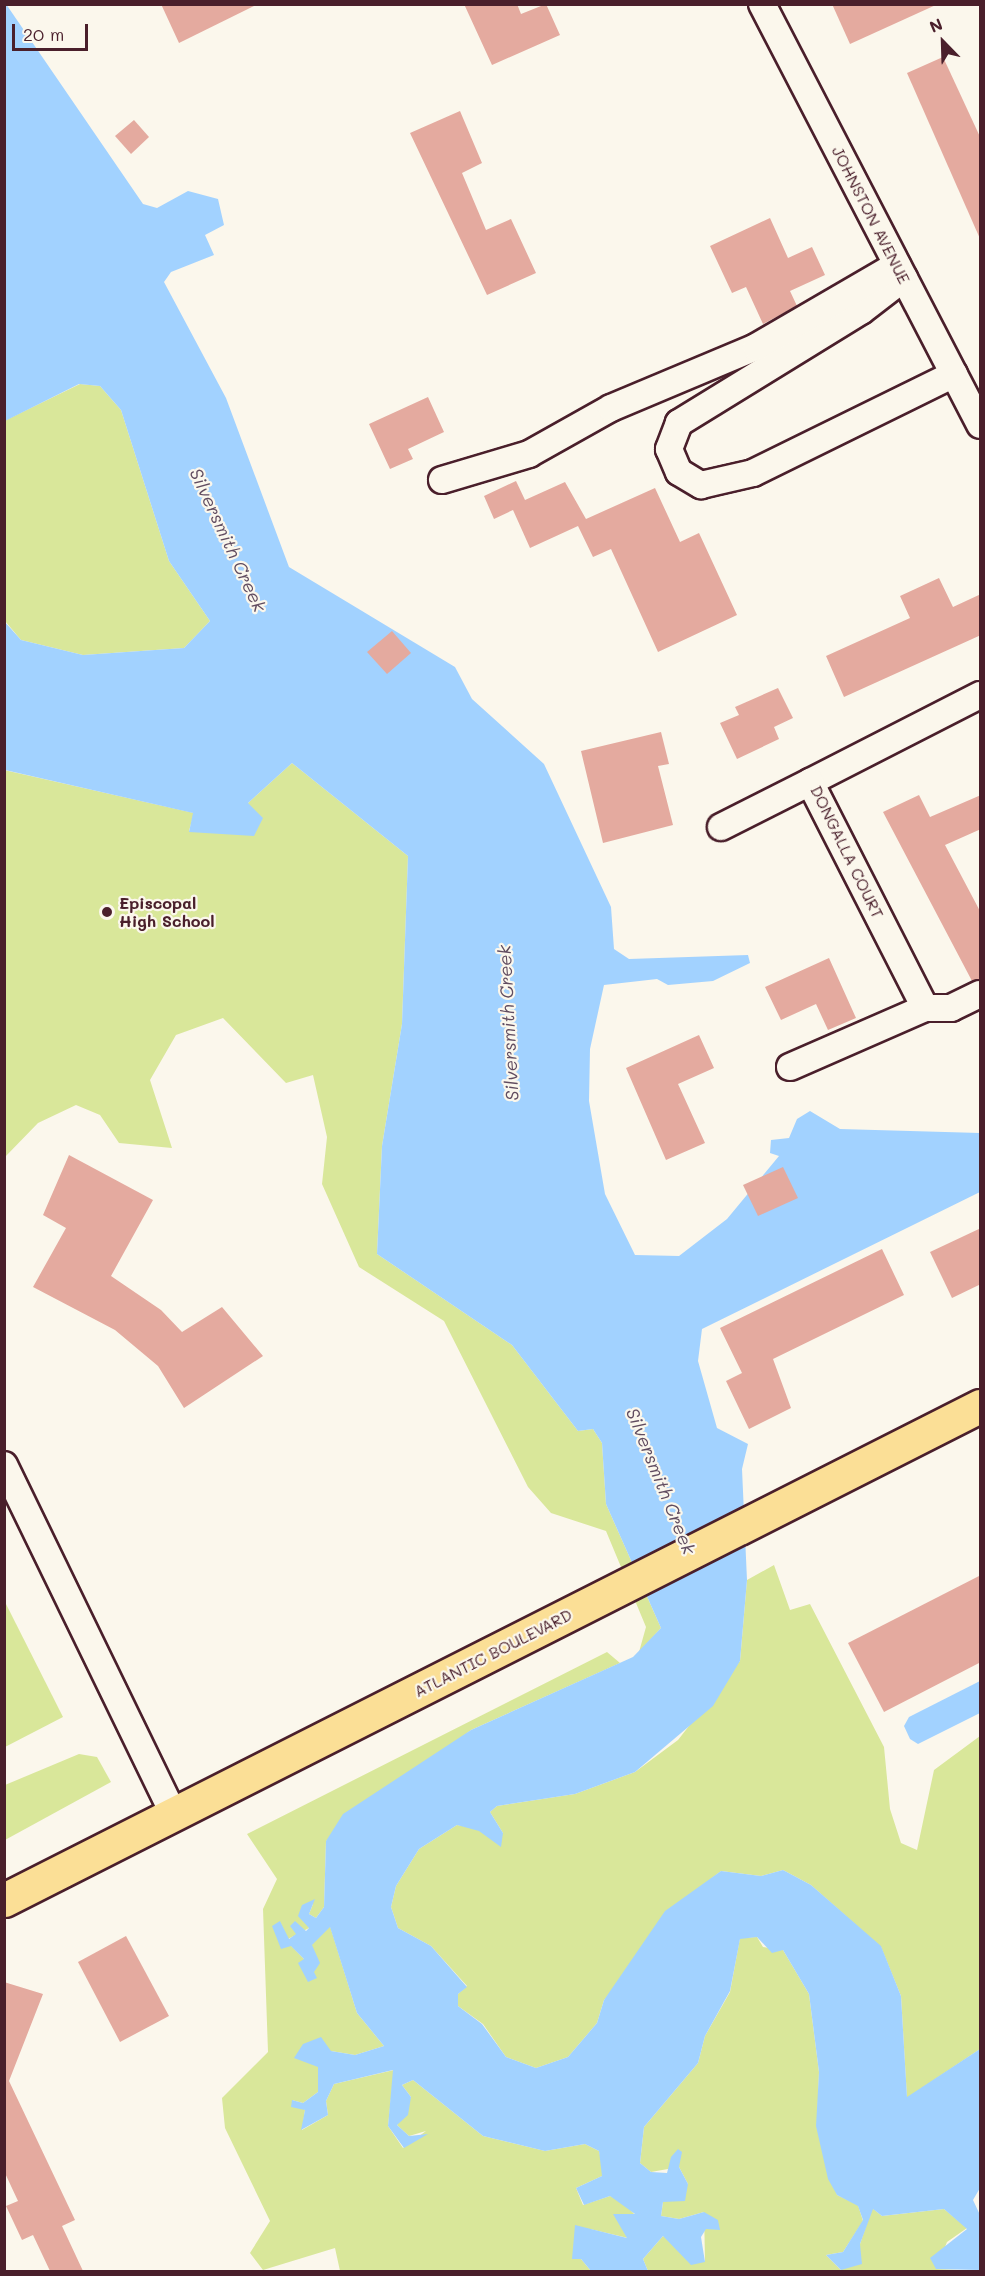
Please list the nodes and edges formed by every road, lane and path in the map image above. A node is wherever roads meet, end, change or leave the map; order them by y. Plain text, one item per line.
1 (762, 4) edge
2 (901, 271) junction
3 (954, 374) junction
4 (981, 425) edge
5 (442, 480) dead end
6 (981, 695) edge
7 (810, 782) junction
8 (721, 827) dead end
9 (981, 994) edge
10 (925, 1008) junction
11 (790, 1067) dead end
12 (981, 1406) edge
13 (4, 1465) edge
14 (174, 1815) junction
15 (4, 1900) edge

1 - 2 street, JOHNSTON AVENUE
2 - 3 street, JOHNSTON AVENUE
2 - 3 street
2 - 5 street
3 - 4 street, JOHNSTON AVENUE
6 - 7 street, DONGALLA COURT
7 - 8 street
7 - 10 street, DONGALLA COURT
9 - 10 street
10 - 11 street
12 - 14 main road, ATLANTIC BOULEVARD
13 - 14 street
14 - 15 main road, ATLANTIC BOULEVARD

